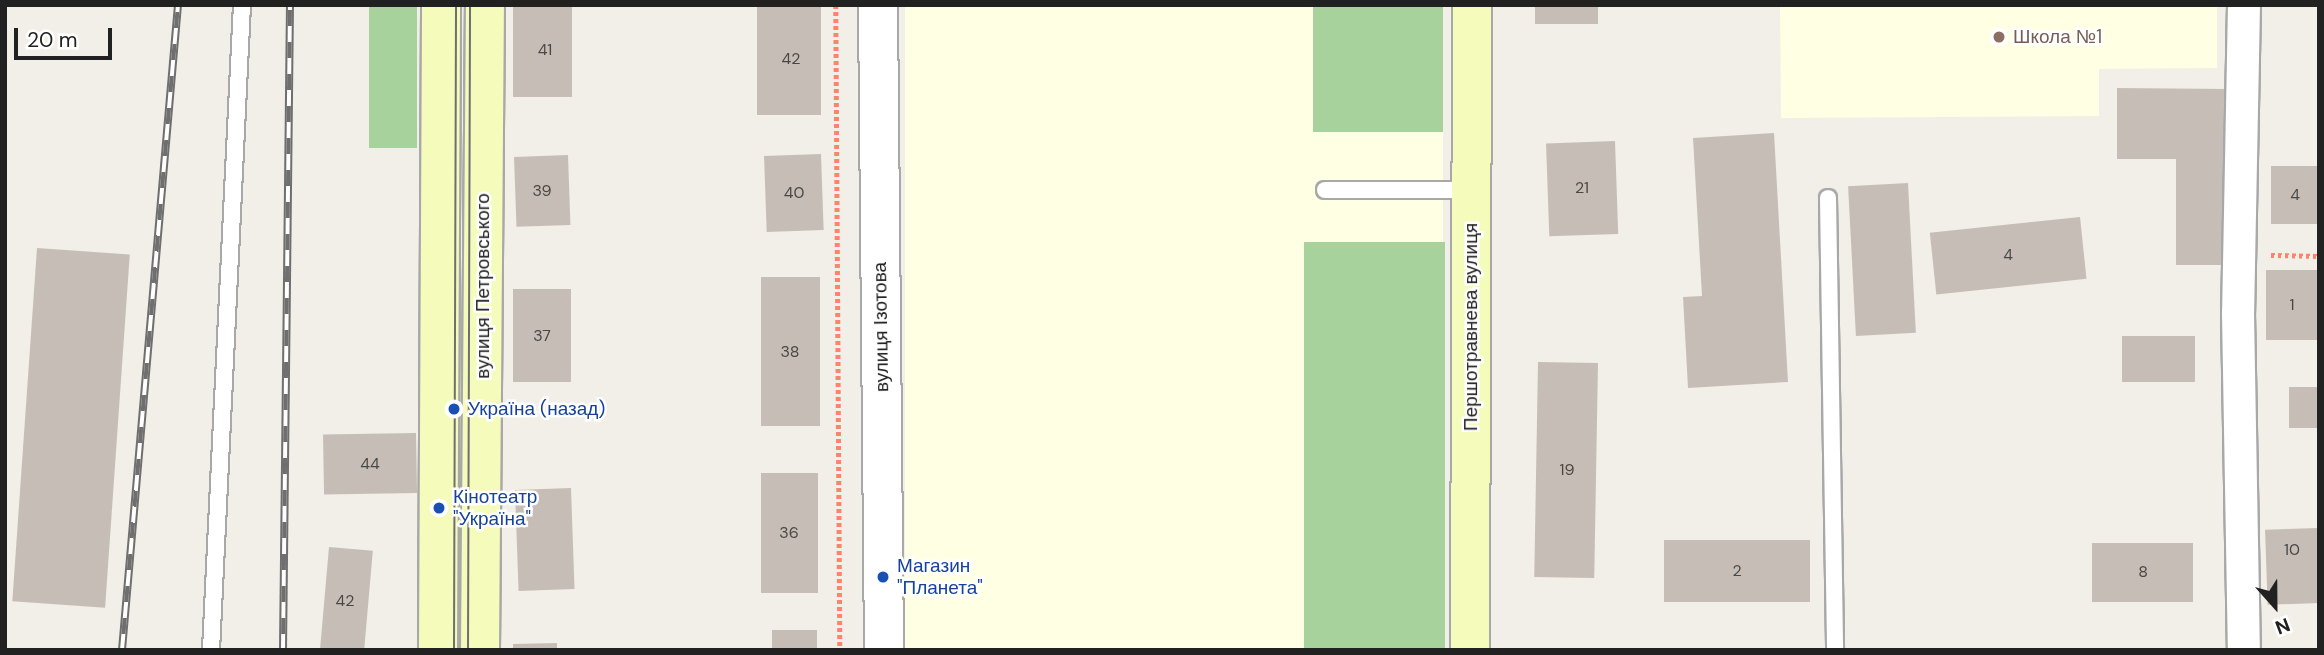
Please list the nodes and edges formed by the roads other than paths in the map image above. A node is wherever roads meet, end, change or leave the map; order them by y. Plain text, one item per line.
1 (242, 5) edge
2 (441, 5) edge
3 (485, 5) edge
4 (878, 5) edge
5 (1472, 5) edge
6 (2244, 5) edge
7 (1325, 190) dead end
8 (1471, 190) junction
9 (1828, 198) dead end
10 (211, 650) edge
11 (438, 650) edge
12 (480, 650) edge
13 (884, 650) edge
14 (1470, 650) edge
15 (1835, 650) edge
16 (2244, 650) edge

1 - 10 lane
2 - 11 main road
3 - 12 main road, вулиця Петровського
4 - 13 street, вулиця Ізотова
5 - 8 main road, Першотравнева вулиця
6 - 16 street
7 - 8 lane
8 - 14 main road, Першотравнева вулиця
9 - 15 lane

